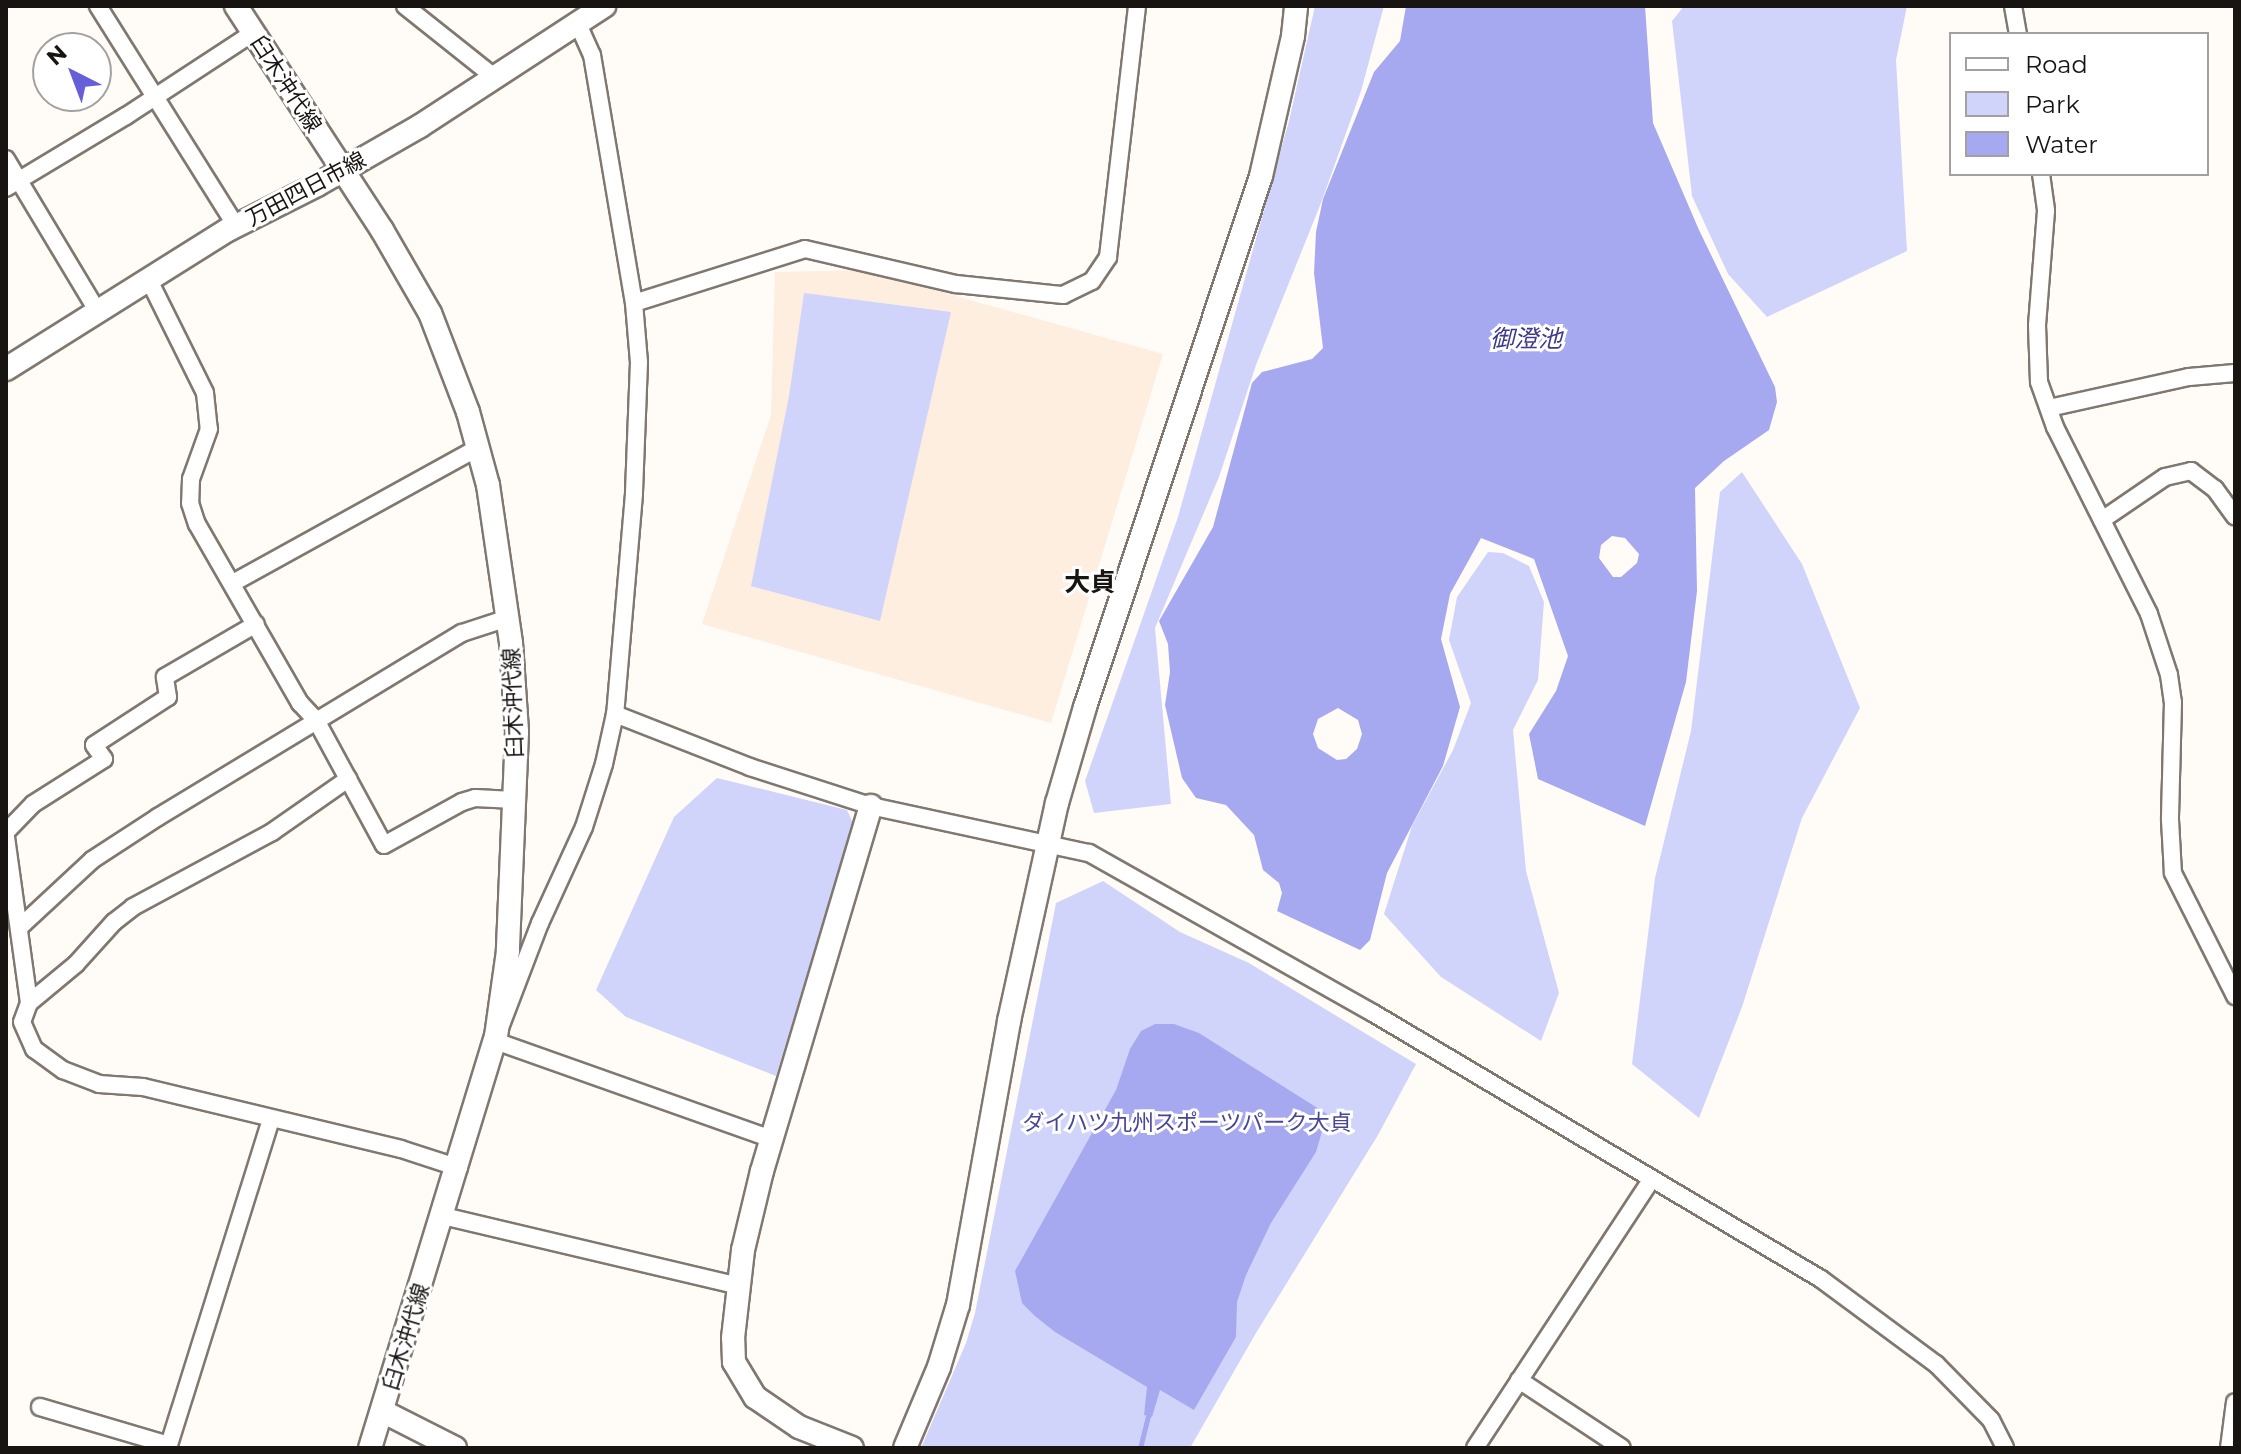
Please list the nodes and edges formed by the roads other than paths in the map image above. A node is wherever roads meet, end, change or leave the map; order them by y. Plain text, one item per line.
1 (98, 6) edge
2 (236, 6) edge
3 (405, 6) edge
4 (604, 6) edge
5 (1137, 6) edge
6 (1296, 6) edge
7 (2013, 6) edge
8 (578, 24) junction
9 (2018, 32) edge
10 (253, 33) junction
11 (493, 76) junction
12 (154, 97) junction
13 (6, 159) edge
14 (343, 171) junction
15 (2041, 176) edge
16 (13, 185) edge
17 (236, 226) junction
18 (148, 278) junction
19 (634, 303) junction
20 (96, 309) junction
21 (6, 369) edge
22 (2235, 373) edge
23 (2049, 408) junction
24 (478, 448) junction
25 (2235, 517) edge
26 (2102, 520) junction
27 (233, 583) junction
28 (508, 618) junction
29 (256, 624) junction
30 (615, 714) junction
31 (316, 720) junction
32 (348, 779) junction
33 (514, 800) junction
34 (871, 806) junction
35 (6, 835) edge
36 (1050, 843) junction
37 (20, 927) junction
38 (2235, 996) edge
39 (29, 1003) junction
40 (14, 1025) edge
41 (495, 1041) junction
42 (271, 1119) junction
43 (771, 1139) junction
44 (459, 1168) junction
45 (1652, 1179) junction
46 (443, 1216) junction
47 (738, 1286) junction
48 (1519, 1380) junction
49 (2235, 1402) edge
50 (40, 1407) dead end
51 (382, 1411) junction
52 (168, 1446) edge
53 (370, 1448) edge
54 (455, 1448) edge
55 (852, 1448) edge
56 (905, 1448) edge
57 (1475, 1448) edge
58 (1622, 1448) edge
59 (2005, 1448) edge
60 (2229, 1448) edge

1 - 12 street
2 - 10 street, 臼木沖代線
3 - 11 street
4 - 8 street, 万田四日市線
5 - 19 street
6 - 36 street
7 - 9 street
8 - 11 street, 万田四日市線
8 - 19 street
10 - 12 street
10 - 14 street, 臼木沖代線
11 - 14 street, 万田四日市線
12 - 16 street
12 - 17 street
13 - 16 street
14 - 17 street, 万田四日市線
14 - 24 street, 臼木沖代線
15 - 23 street
16 - 20 street
17 - 18 street, 万田四日市線
18 - 20 street, 万田四日市線
18 - 27 street
19 - 30 street
20 - 21 street, 万田四日市線
22 - 23 street
23 - 26 street
24 - 27 street
24 - 28 street, 臼木沖代線
25 - 26 street
26 - 38 street
27 - 29 street
28 - 31 street
28 - 33 street, 臼木沖代線
29 - 31 street
29 - 35 street
30 - 34 street
30 - 41 street
31 - 32 street
31 - 37 street
32 - 33 street
32 - 39 street
33 - 41 street, 臼木沖代線
34 - 36 street
34 - 43 street
35 - 37 street
36 - 45 street
36 - 56 street
37 - 39 street
39 - 40 street
40 - 42 street
41 - 43 street
41 - 44 street, 臼木沖代線
42 - 44 street
42 - 52 street
43 - 47 street
44 - 46 street, 臼木沖代線
45 - 48 street
45 - 59 street
46 - 47 street
46 - 51 street, 臼木沖代線
47 - 55 street
48 - 57 street
48 - 58 street
49 - 60 street
50 - 52 street
51 - 53 street, 臼木沖代線
51 - 54 street

